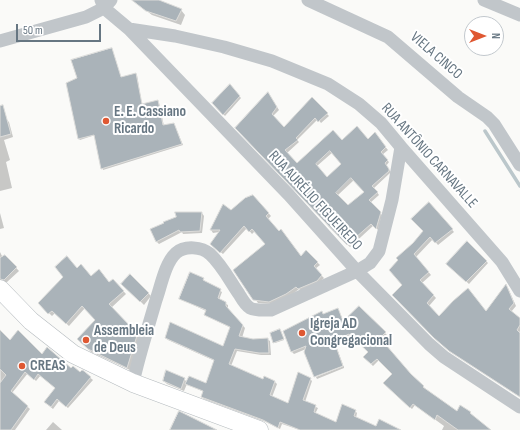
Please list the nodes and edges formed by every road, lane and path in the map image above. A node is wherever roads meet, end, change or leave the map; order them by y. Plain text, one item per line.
1 (308, 0) edge
2 (484, 0) edge
3 (105, 2) edge
4 (520, 15) edge
5 (129, 29) junction
6 (0, 41) edge
7 (401, 147) junction
8 (520, 165) edge
9 (357, 271) junction
10 (0, 289) edge
11 (520, 291) edge
12 (132, 383) junction
13 (520, 407) edge
14 (259, 430) edge

1 - 8 street, VIELA CINCO
2 - 4 street
3 - 5 street, RUA AURÉLIO FIGUEIREDO
3 - 6 street
5 - 7 street, RUA ANTÔNIO CARNAVALLE
5 - 9 street, RUA AURÉLIO FIGUEIREDO
7 - 9 street
7 - 11 street, RUA ANTÔNIO CARNAVALLE
9 - 12 street
9 - 13 street, RUA AURÉLIO FIGUEIREDO
10 - 12 main road
12 - 14 main road

